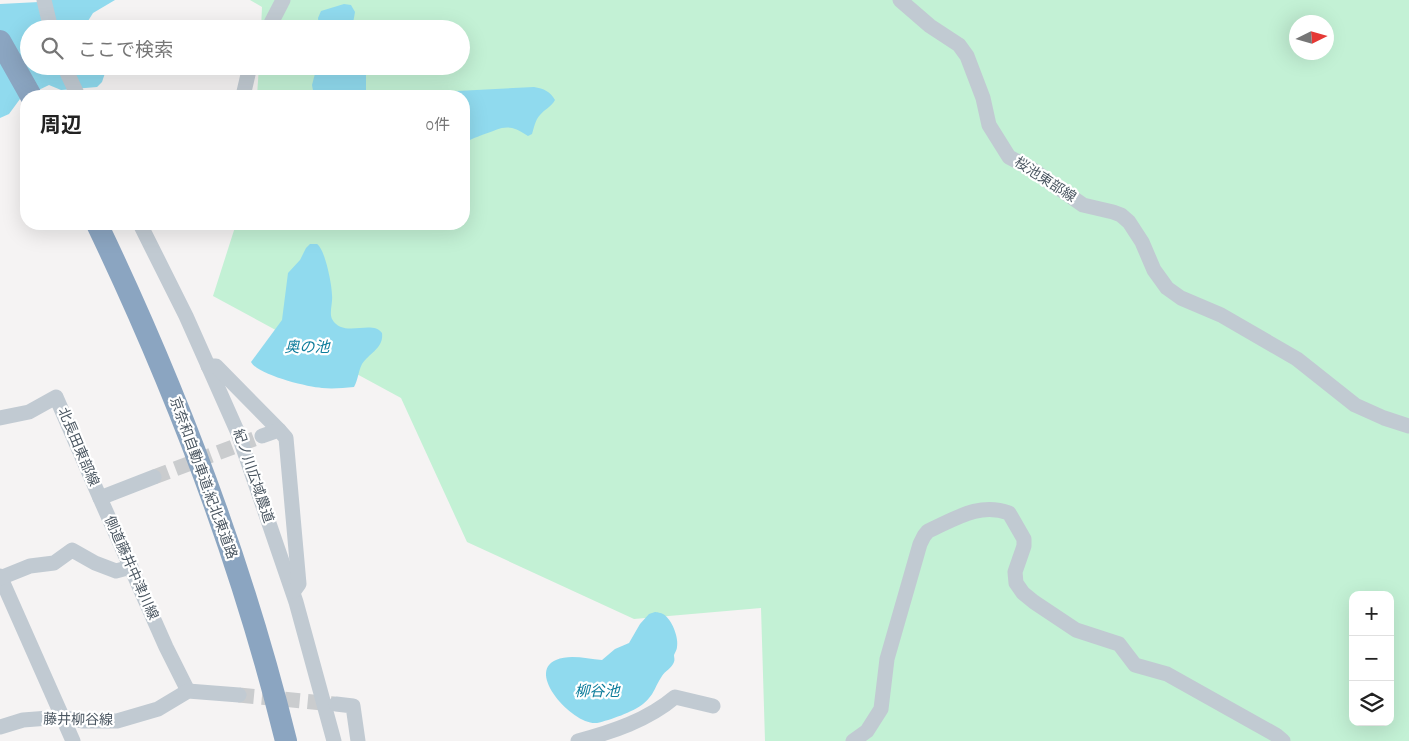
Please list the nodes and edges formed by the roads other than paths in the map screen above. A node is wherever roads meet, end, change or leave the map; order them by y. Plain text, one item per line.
1 (44, 0) edge
2 (283, 0) edge
3 (900, 0) edge
4 (49, 20) edge
5 (273, 20) edge
6 (0, 41) edge
7 (68, 75) edge
8 (248, 75) edge
9 (28, 90) edge
10 (75, 90) edge
11 (244, 90) edge
12 (99, 230) edge
13 (143, 230) edge
14 (208, 366) junction
15 (0, 418) edge
16 (1409, 426) edge
17 (279, 430) junction
18 (262, 436) tunnel mouth
19 (154, 477) tunnel mouth
20 (100, 498) junction
21 (131, 567) junction
22 (0, 577) edge
23 (293, 592) junction
24 (188, 691) junction
25 (239, 695) tunnel mouth
26 (336, 704) tunnel mouth
27 (713, 706) dead end
28 (62, 717) junction
29 (0, 726) edge
30 (73, 741) edge
31 (286, 741) edge
32 (334, 741) edge
33 (358, 741) edge
34 (578, 741) edge
35 (853, 741) edge
36 (1283, 741) edge

1 - 4 street
2 - 5 street
3 - 16 street, 桜池東部線
6 - 9 highway
7 - 10 street
8 - 11 street
12 - 31 highway, 京奈和自動車道;紀北東道路
13 - 14 street, 紀ノ川広域農道
14 - 17 street
14 - 23 street, 紀ノ川広域農道
15 - 20 street, 北長田東部線
17 - 18 street
17 - 23 street
19 - 20 street, 側道藤井中津川線
20 - 21 street, 側道藤井中津川線
21 - 22 street
21 - 24 street, 側道藤井中津川線
22 - 28 street
23 - 32 street, 紀ノ川広域農道
24 - 25 street
24 - 28 street, 藤井柳谷線
26 - 33 street
27 - 34 street
28 - 29 street, 藤井柳谷線
28 - 30 street
35 - 36 street

